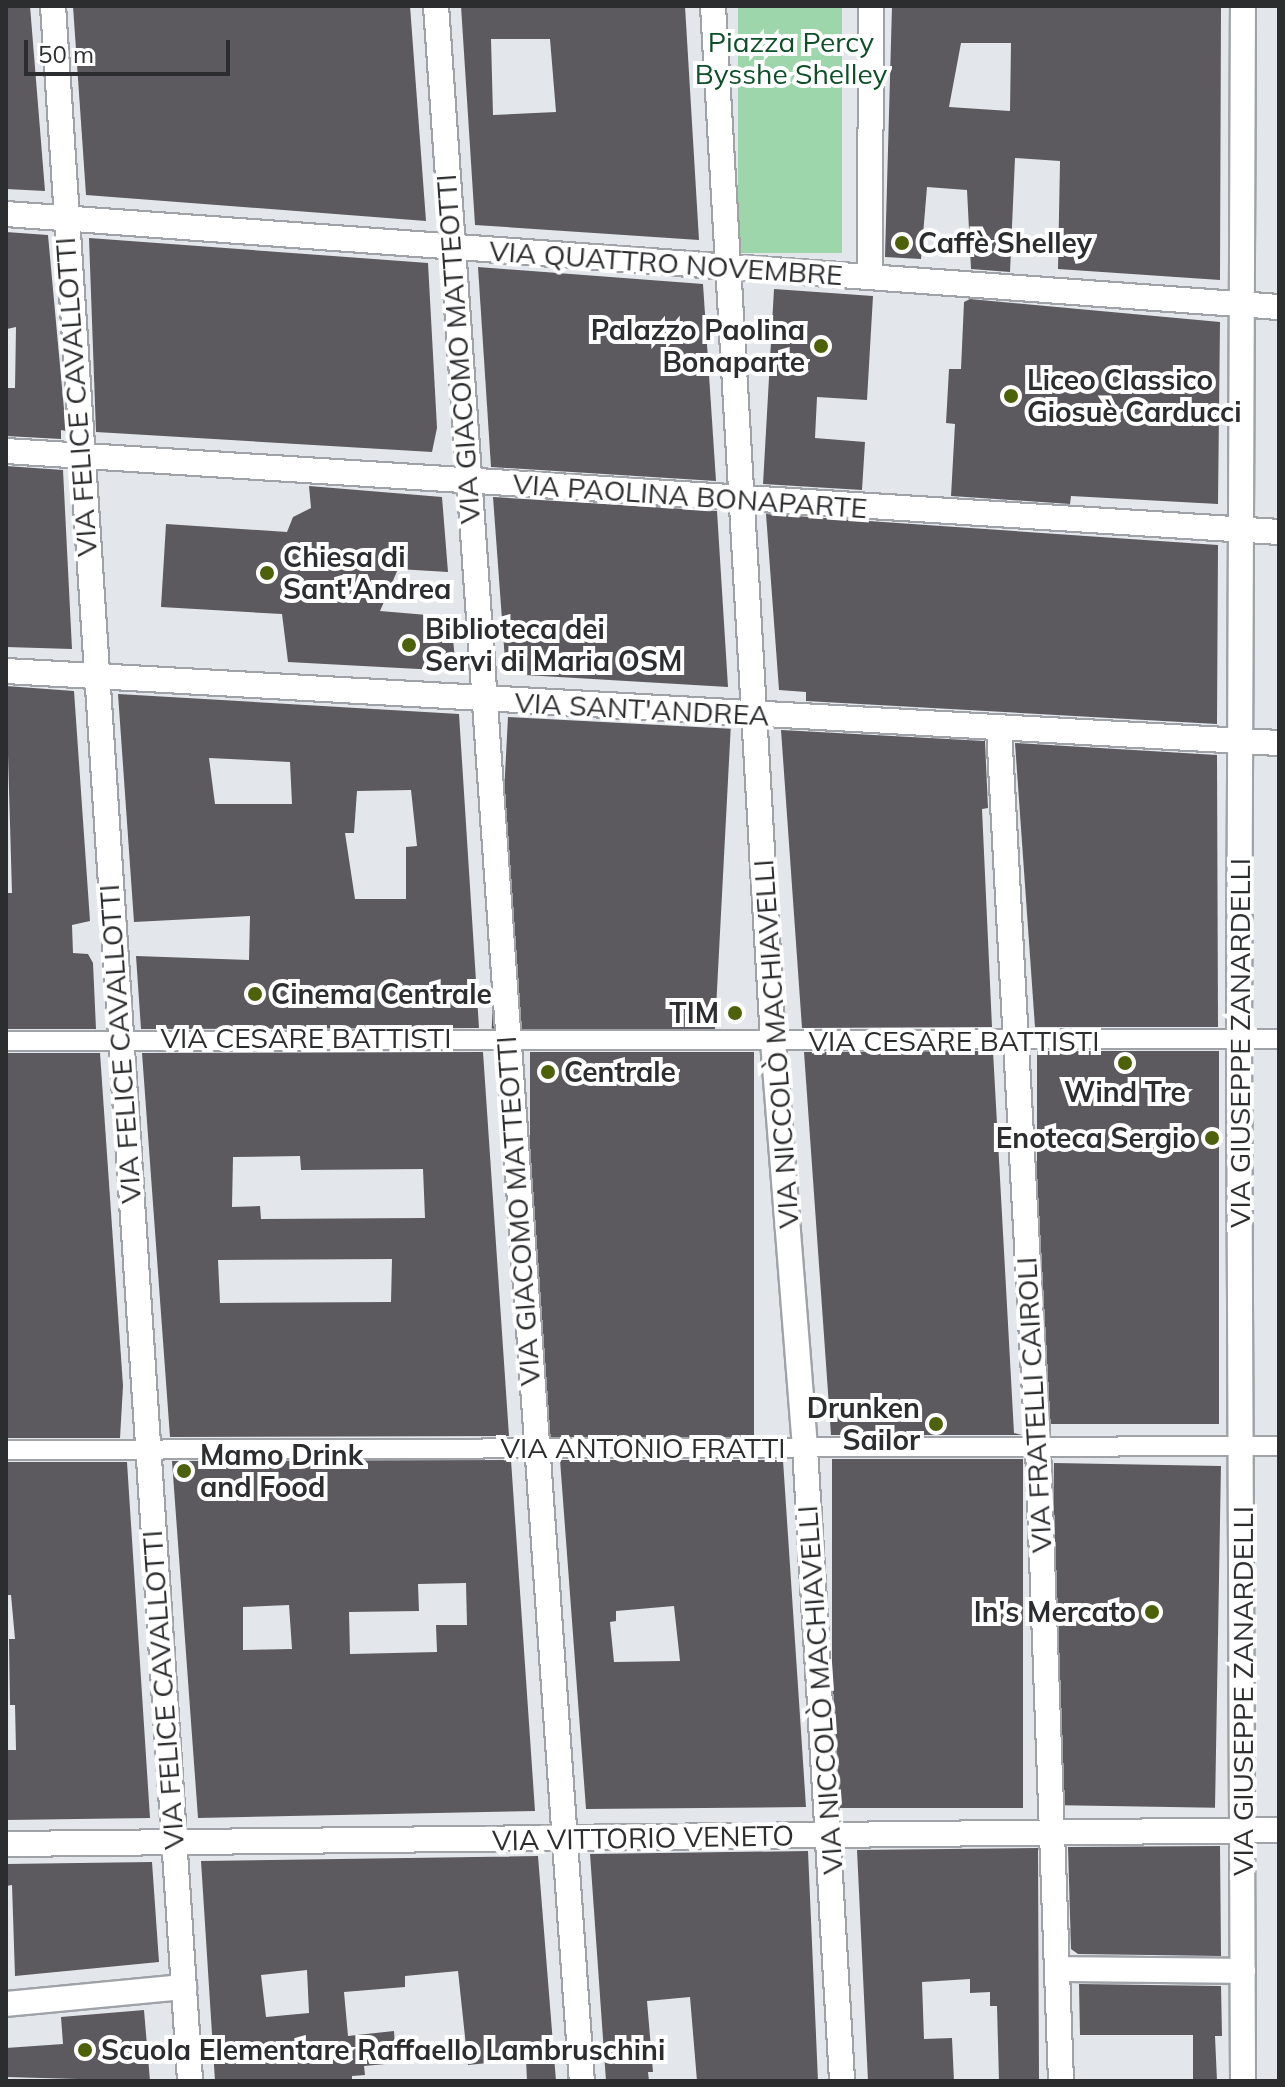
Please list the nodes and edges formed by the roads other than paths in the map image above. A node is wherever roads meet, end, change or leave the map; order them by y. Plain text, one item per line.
1 (53, 6) edge
2 (436, 6) edge
3 (713, 6) edge
4 (871, 6) edge
5 (1243, 6) edge
6 (6, 214) edge
7 (64, 220) junction
8 (451, 249) junction
9 (730, 268) junction
10 (870, 277) junction
11 (1246, 305) junction
12 (1279, 307) edge
13 (6, 451) edge
14 (81, 454) junction
15 (467, 482) junction
16 (742, 499) junction
17 (1243, 530) junction
18 (1279, 532) edge
19 (6, 671) edge
20 (95, 677) junction
21 (484, 699) junction
22 (755, 716) junction
23 (999, 729) junction
24 (1240, 742) junction
25 (1279, 743) edge
26 (120, 1038) junction
27 (507, 1038) junction
28 (1239, 1039) junction
29 (1279, 1039) edge
30 (6, 1041) edge
31 (773, 1041) junction
32 (1015, 1041) junction
33 (1243, 1446) junction
34 (1279, 1446) edge
35 (534, 1448) junction
36 (805, 1448) junction
37 (1038, 1448) junction
38 (148, 1449) junction
39 (6, 1450) edge
40 (1244, 1830) junction
41 (1279, 1830) edge
42 (1050, 1833) junction
43 (830, 1835) junction
44 (562, 1839) junction
45 (173, 1843) junction
46 (6, 1844) edge
47 (1057, 1969) junction
48 (1243, 1971) junction
49 (184, 1987) junction
50 (6, 2004) edge
51 (190, 2081) edge
52 (582, 2081) edge
53 (842, 2081) edge
54 (1061, 2081) edge
55 (1243, 2081) edge

1 - 7 street, VIA FELICE CAVALLOTTI
2 - 8 street, VIA GIACOMO MATTEOTTI
3 - 9 street, VIA NICCOLÒ MACHIAVELLI
4 - 10 street
5 - 11 street, VIA GIUSEPPE ZANARDELLI
6 - 7 street, VIA QUATTRO NOVEMBRE
7 - 8 street, VIA QUATTRO NOVEMBRE
7 - 14 street, VIA FELICE CAVALLOTTI
8 - 9 street, VIA QUATTRO NOVEMBRE
8 - 15 street, VIA GIACOMO MATTEOTTI
9 - 10 street, VIA QUATTRO NOVEMBRE
9 - 16 street, VIA NICCOLÒ MACHIAVELLI
10 - 11 street, VIA QUATTRO NOVEMBRE
11 - 12 street, VIA QUATTRO NOVEMBRE
11 - 17 street, VIA GIUSEPPE ZANARDELLI
13 - 14 street, VIA PAOLINA BONAPARTE
14 - 15 street, VIA PAOLINA BONAPARTE
14 - 20 street, VIA FELICE CAVALLOTTI
15 - 16 street, VIA PAOLINA BONAPARTE
15 - 21 street, VIA GIACOMO MATTEOTTI
16 - 17 street, VIA PAOLINA BONAPARTE
16 - 22 street, VIA NICCOLÒ MACHIAVELLI
17 - 18 street, VIA PAOLINA BONAPARTE
17 - 24 street, VIA GIUSEPPE ZANARDELLI
19 - 20 street, VIA SANT'ANDREA
20 - 21 street, VIA SANT'ANDREA
20 - 26 street, VIA FELICE CAVALLOTTI
21 - 22 street, VIA SANT'ANDREA
21 - 27 street, VIA GIACOMO MATTEOTTI
22 - 23 street, VIA SANT'ANDREA
22 - 31 street, VIA NICCOLÒ MACHIAVELLI
23 - 24 street, VIA SANT'ANDREA
23 - 32 street, VIA FRATELLI CAIROLI
24 - 25 street, VIA SANT'ANDREA
24 - 28 street, VIA GIUSEPPE ZANARDELLI
26 - 27 street, VIA CESARE BATTISTI
26 - 30 street, VIA CESARE BATTISTI
26 - 38 street, VIA FELICE CAVALLOTTI
27 - 31 street, VIA CESARE BATTISTI
27 - 35 street, VIA GIACOMO MATTEOTTI
28 - 29 street, VIA CESARE BATTISTI
28 - 32 street, VIA CESARE BATTISTI
28 - 33 street, VIA GIUSEPPE ZANARDELLI
31 - 32 street, VIA CESARE BATTISTI
31 - 36 street, VIA NICCOLÒ MACHIAVELLI
32 - 37 street, VIA FRATELLI CAIROLI
33 - 34 street, VIA ANTONIO FRATTI
33 - 37 street, VIA ANTONIO FRATTI
33 - 40 street, VIA GIUSEPPE ZANARDELLI
35 - 36 street, VIA ANTONIO FRATTI
35 - 38 street, VIA ANTONIO FRATTI
35 - 44 street, VIA GIACOMO MATTEOTTI
36 - 37 street, VIA ANTONIO FRATTI
36 - 43 street, VIA NICCOLÒ MACHIAVELLI
37 - 42 street, VIA FRATELLI CAIROLI
38 - 39 street, VIA ANTONIO FRATTI
38 - 45 street, VIA FELICE CAVALLOTTI
40 - 41 street, VIA VITTORIO VENETO
40 - 42 street, VIA VITTORIO VENETO
40 - 48 street, VIA GIUSEPPE ZANARDELLI
42 - 43 street, VIA VITTORIO VENETO
42 - 47 street, VIA FRATELLI CAIROLI
43 - 44 street, VIA VITTORIO VENETO
43 - 53 street, VIA NICCOLÒ MACHIAVELLI
44 - 45 street, VIA VITTORIO VENETO
44 - 52 street, VIA GIACOMO MATTEOTTI
45 - 46 street, VIA VITTORIO VENETO
45 - 49 street, VIA FELICE CAVALLOTTI
47 - 48 street
47 - 54 street, VIA FRATELLI CAIROLI
48 - 55 street, VIA GIUSEPPE ZANARDELLI
49 - 50 street
49 - 51 street, VIA FELICE CAVALLOTTI

